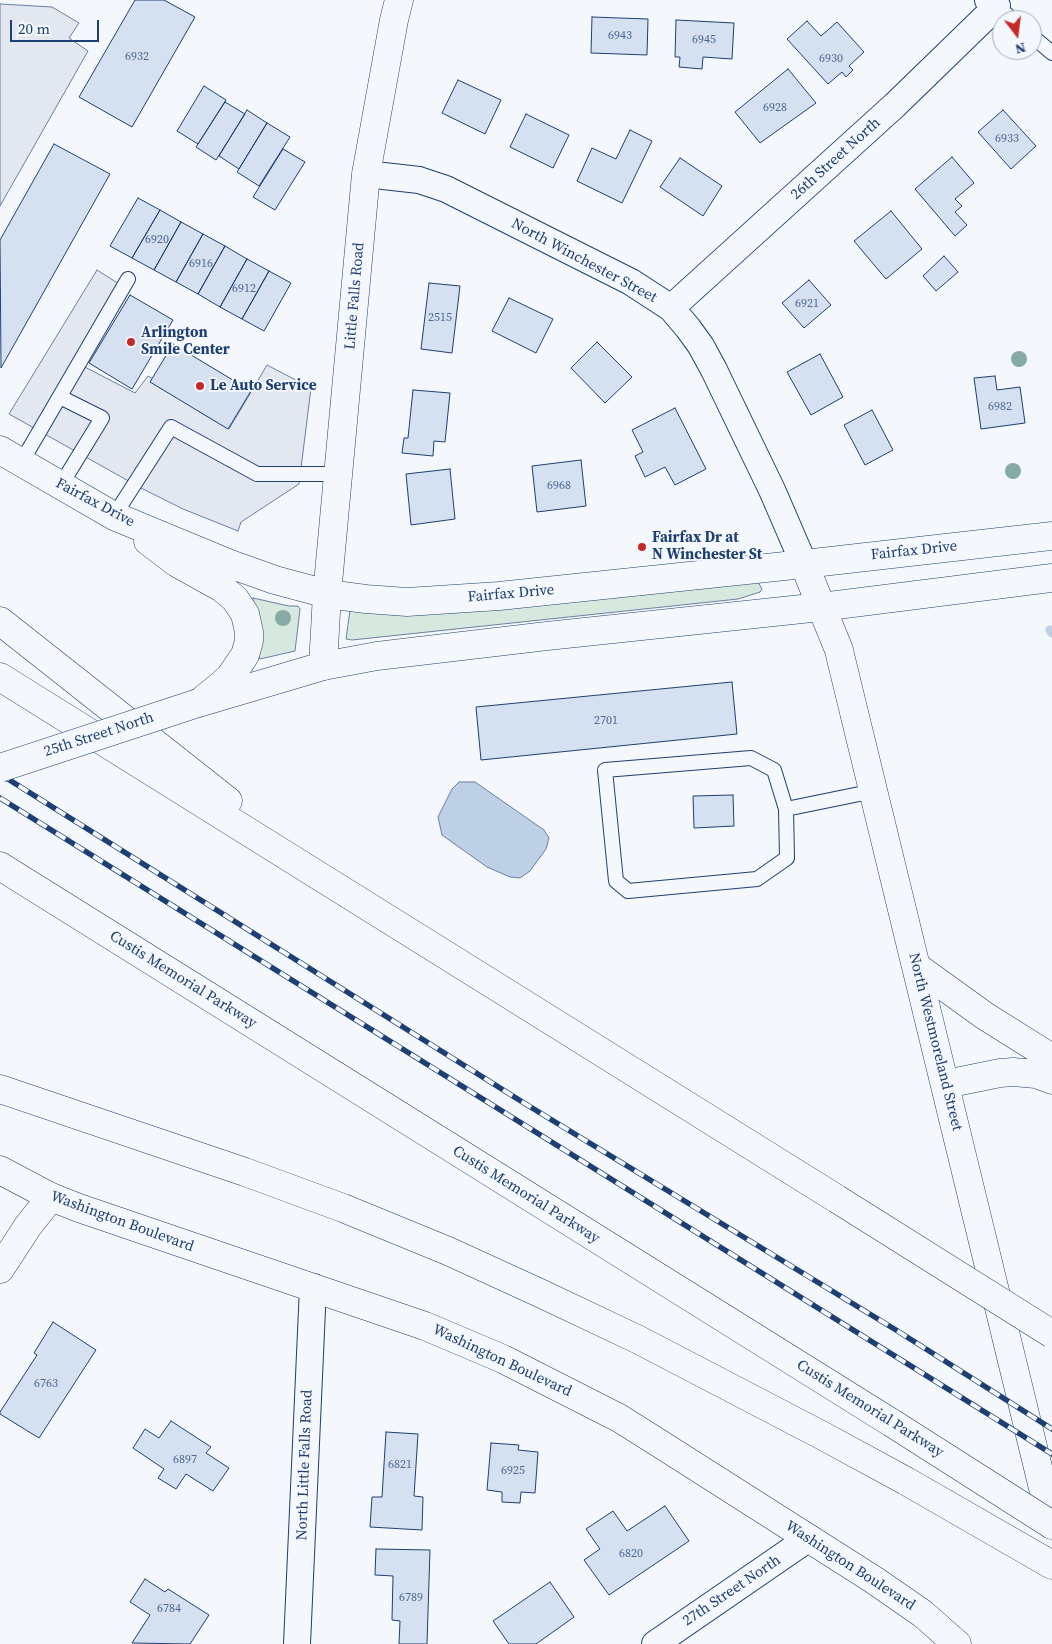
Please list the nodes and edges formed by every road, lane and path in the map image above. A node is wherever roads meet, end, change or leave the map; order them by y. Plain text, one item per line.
1 (399, 0) edge
2 (999, 9) edge
3 (1042, 44) edge
4 (1052, 53) edge
5 (366, 174) junction
6 (128, 279) dead end
7 (671, 308) junction
8 (60, 397) junction
9 (11, 456) edge
10 (338, 474) junction
11 (61, 485) junction
12 (114, 516) junction
13 (1052, 536) edge
14 (804, 564) junction
15 (1052, 578) edge
16 (327, 594) junction
17 (821, 607) junction
18 (0, 621) edge
19 (324, 666) junction
20 (0, 677) edge
21 (198, 703) junction
22 (0, 768) edge
23 (874, 791) junction
24 (786, 809) junction
25 (0, 866) edge
26 (340, 888) junction
27 (917, 967) junction
28 (1052, 1058) edge
29 (1052, 1080) edge
30 (946, 1084) junction
31 (0, 1089) edge
32 (0, 1170) edge
33 (50, 1197) junction
34 (0, 1270) edge
35 (312, 1287) junction
36 (1052, 1334) edge
37 (1052, 1525) edge
38 (809, 1538) junction
39 (1052, 1565) edge
40 (297, 1644) edge
41 (655, 1644) edge
42 (957, 1644) edge

1 - 5 main road, Little Falls Road
2 - 7 street, 26th Street North
3 - 4 lane
5 - 7 street, North Winchester Street
5 - 10 main road, Little Falls Road
6 - 8 lane
7 - 14 street, North Winchester Street
8 - 9 lane
8 - 11 lane
9 - 11 main road, Fairfax Drive
10 - 12 lane
10 - 16 main road, Little Falls Road
11 - 12 main road, Fairfax Drive
12 - 16 main road, Fairfax Drive
12 - 21 main road
13 - 14 main road, Fairfax Drive
14 - 16 main road, Fairfax Drive
14 - 17 main road, North Westmoreland Street
15 - 17 main road
16 - 19 main road
17 - 19 main road
17 - 23 main road, North Westmoreland Street
18 - 26 main road
19 - 21 main road
20 - 26 main road
21 - 22 main road, 25th Street North, bridge
23 - 24 lane
23 - 27 main road, North Westmoreland Street
24 - 24 lane
25 - 37 main road, Custis Memorial Parkway, bridge
26 - 36 main road, bridge
27 - 28 main road
27 - 30 main road, North Westmoreland Street
29 - 30 main road
30 - 37 main road, North Westmoreland Street
31 - 39 main road
32 - 33 main road, Washington Boulevard
33 - 34 main road
33 - 35 main road, Washington Boulevard
35 - 38 main road, Washington Boulevard
35 - 40 street, North Little Falls Road
38 - 41 street, 27th Street North
38 - 42 main road, Washington Boulevard

